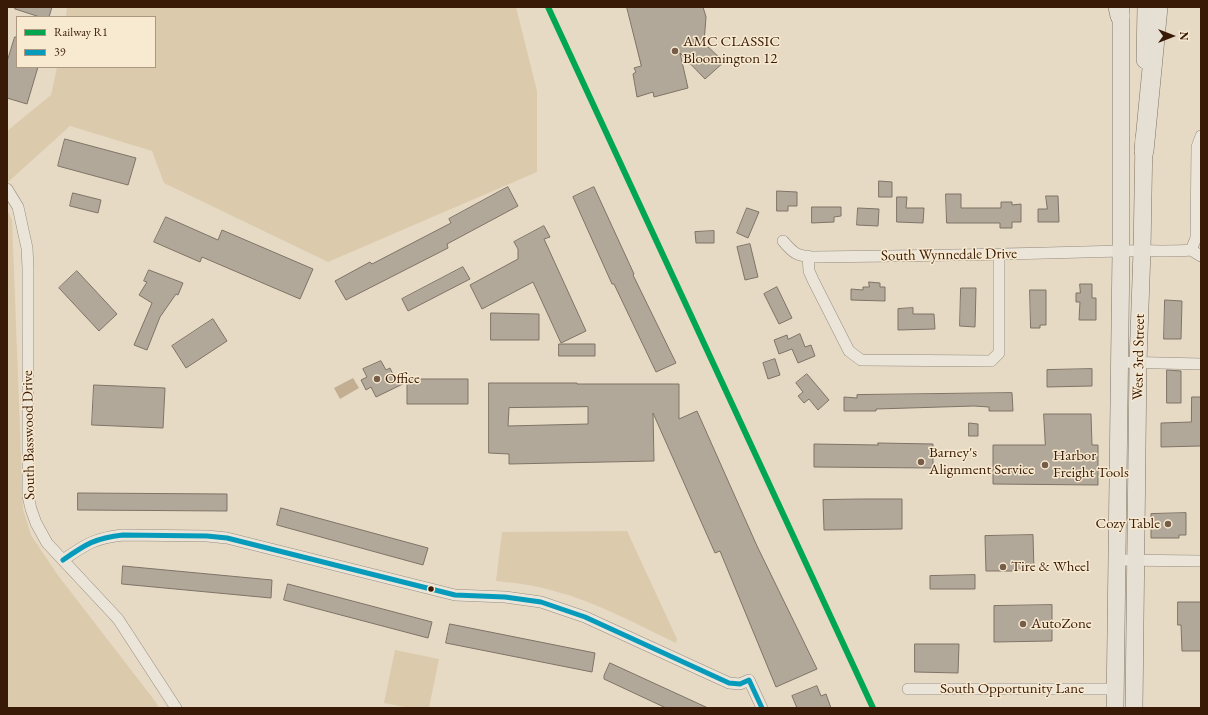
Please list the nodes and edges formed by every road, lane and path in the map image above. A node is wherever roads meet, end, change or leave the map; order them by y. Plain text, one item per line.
1 (1146, 7) edge
2 (1158, 7) edge
3 (1120, 10) edge
4 (1201, 136) edge
5 (1144, 151) junction
6 (7, 189) edge
7 (783, 242) dead end
8 (1191, 250) junction
9 (1121, 251) junction
10 (1142, 251) junction
11 (999, 255) junction
12 (808, 256) junction
13 (1201, 256) edge
14 (1119, 362) junction
15 (1138, 362) junction
16 (1201, 364) edge
17 (1136, 559) junction
18 (63, 560) junction
19 (1117, 560) junction
20 (1201, 561) edge
21 (908, 689) dead end
22 (1116, 689) junction
23 (176, 708) edge
24 (762, 708) edge
25 (1115, 708) edge
26 (1134, 708) edge

1 - 5 main road, West 3rd Street
2 - 5 highway
3 - 9 main road, West 3rd Street
4 - 8 street
5 - 10 main road, West 3rd Street
6 - 18 street, South Basswood Drive
7 - 12 street, South Wynnedale Drive
8 - 10 street, South Wynnedale Drive
8 - 13 street
9 - 10 street, South Wynnedale Drive
9 - 11 street, South Wynnedale Drive
9 - 14 main road, West 3rd Street
10 - 15 main road, West 3rd Street
11 - 12 street, South Wynnedale Drive
11 - 12 street
14 - 15 street
14 - 19 main road, West 3rd Street
15 - 16 street
15 - 17 main road, West 3rd Street
17 - 19 street
17 - 20 street
17 - 26 main road, West 3rd Street
18 - 23 street, South Basswood Drive
18 - 24 street
19 - 22 main road, West 3rd Street
21 - 22 street, South Opportunity Lane
22 - 25 main road, West 3rd Street

